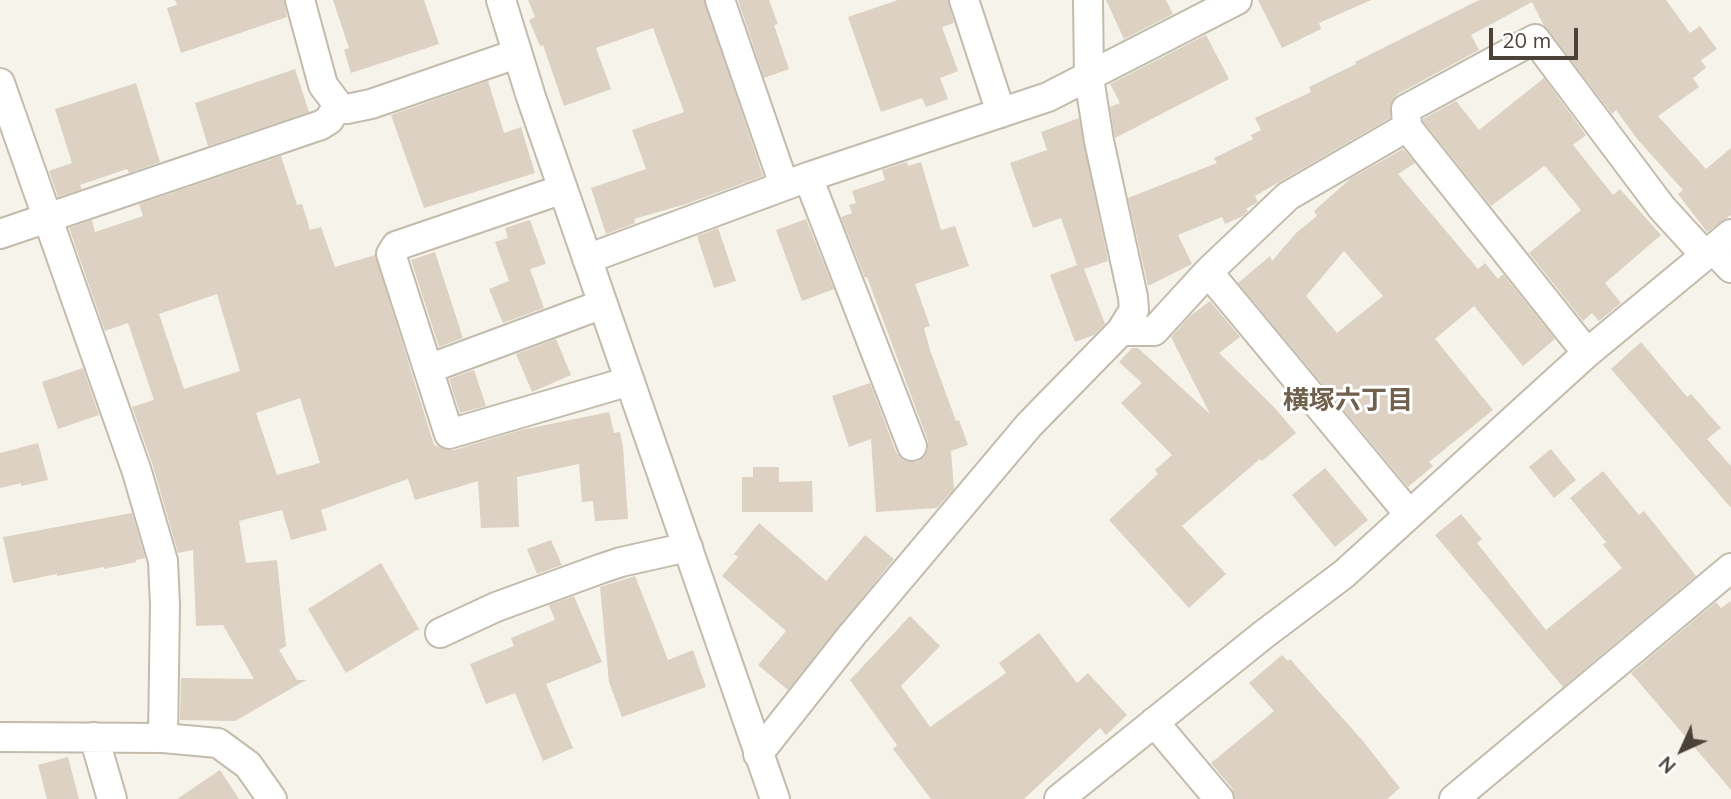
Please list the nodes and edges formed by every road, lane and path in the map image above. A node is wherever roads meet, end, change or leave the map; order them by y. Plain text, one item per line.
1 (300, 0) edge
2 (501, 0) edge
3 (720, 0) edge
4 (964, 0) edge
5 (1088, 0) edge
6 (1237, 0) edge
7 (516, 54) junction
8 (1089, 78) junction
9 (0, 83) edge
10 (338, 105) junction
11 (1001, 113) junction
12 (1407, 127) junction
13 (796, 181) junction
14 (563, 189) junction
15 (47, 219) junction
16 (0, 234) edge
17 (1720, 251) edge
18 (587, 259) junction
19 (1208, 272) junction
20 (603, 304) junction
21 (1121, 331) junction
22 (1587, 353) junction
23 (428, 369) junction
24 (630, 382) junction
25 (912, 446) dead end
26 (1409, 514) junction
27 (688, 547) junction
28 (1726, 581) edge
29 (440, 633) dead end
30 (1154, 722) junction
31 (0, 737) edge
32 (94, 737) junction
33 (163, 738) junction
34 (758, 754) junction
35 (112, 799) edge
36 (272, 799) edge
37 (775, 799) edge
38 (1059, 799) edge
39 (1219, 799) edge
40 (1454, 799) edge

1 - 10 street
2 - 7 street
3 - 13 street
4 - 11 street
5 - 8 street
6 - 8 street
7 - 10 street
7 - 14 street
8 - 11 street
8 - 21 street
9 - 15 street
10 - 15 street
11 - 13 street
12 - 17 street
12 - 19 street
12 - 22 street
13 - 18 street
13 - 25 street
14 - 18 street
14 - 23 street
15 - 16 street
15 - 33 street
17 - 22 street
18 - 20 street
19 - 21 street
19 - 26 street
20 - 23 street
20 - 24 street
21 - 34 street
22 - 26 street
23 - 24 street
24 - 27 street
26 - 30 street
27 - 29 street
27 - 34 street
28 - 40 street
30 - 38 street
30 - 39 street
31 - 32 street
32 - 33 street
32 - 35 street
33 - 36 street
34 - 37 street

